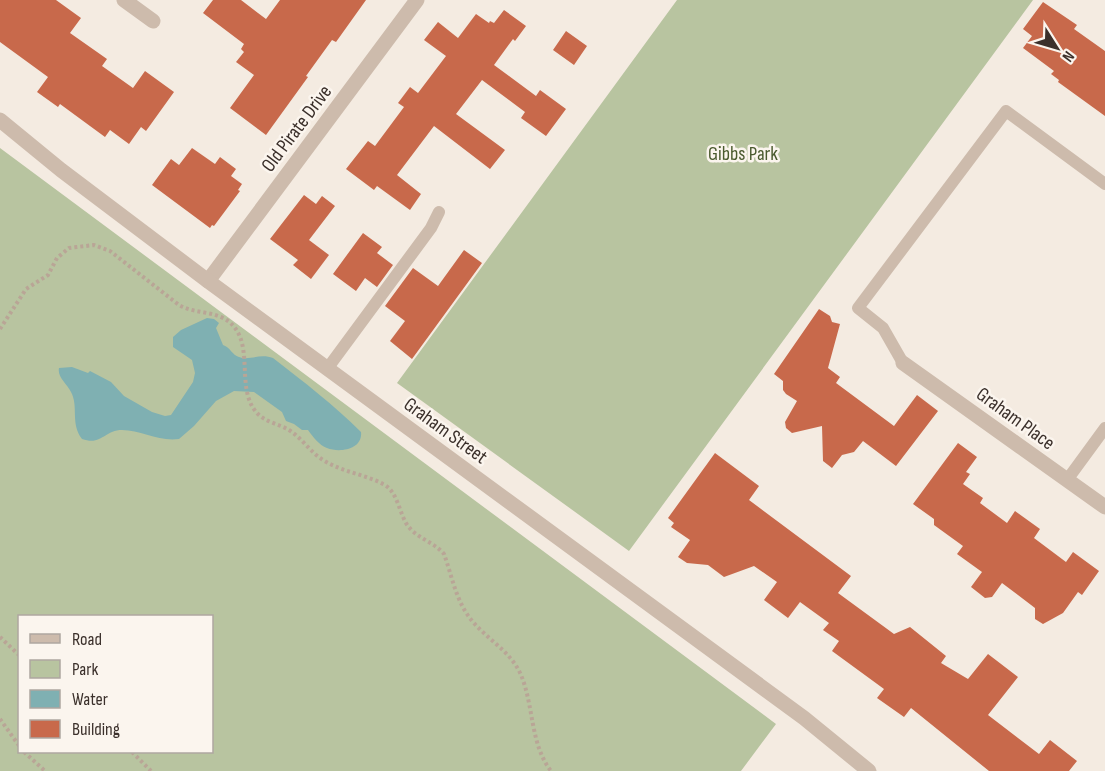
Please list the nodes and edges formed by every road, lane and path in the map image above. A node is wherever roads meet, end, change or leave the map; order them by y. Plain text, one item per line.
1 (124, 0) edge
2 (417, 0) edge
3 (153, 21) dead end
4 (0, 120) edge
5 (1105, 184) edge
6 (439, 212) dead end
7 (208, 281) junction
8 (0, 329) edge
9 (903, 363) joint
10 (327, 369) junction
11 (1105, 428) edge
12 (1067, 480) junction
13 (1105, 507) edge
14 (0, 637) edge
15 (18, 654) edge
16 (0, 719) edge
17 (18, 744) edge
18 (25, 753) edge
19 (133, 753) edge
20 (45, 771) edge
21 (151, 771) edge
22 (552, 771) edge
23 (869, 771) edge

1 - 3 street
2 - 7 street, Old Pirate Drive
4 - 7 street, Graham Street
5 - 9 lane
6 - 10 lane
7 - 10 street, Graham Street
8 - 22 path
9 - 12 street, Graham Place
10 - 23 street, Graham Street
11 - 12 lane
12 - 13 street, Graham Place
14 - 15 path
16 - 17 path
18 - 20 path
19 - 21 path

